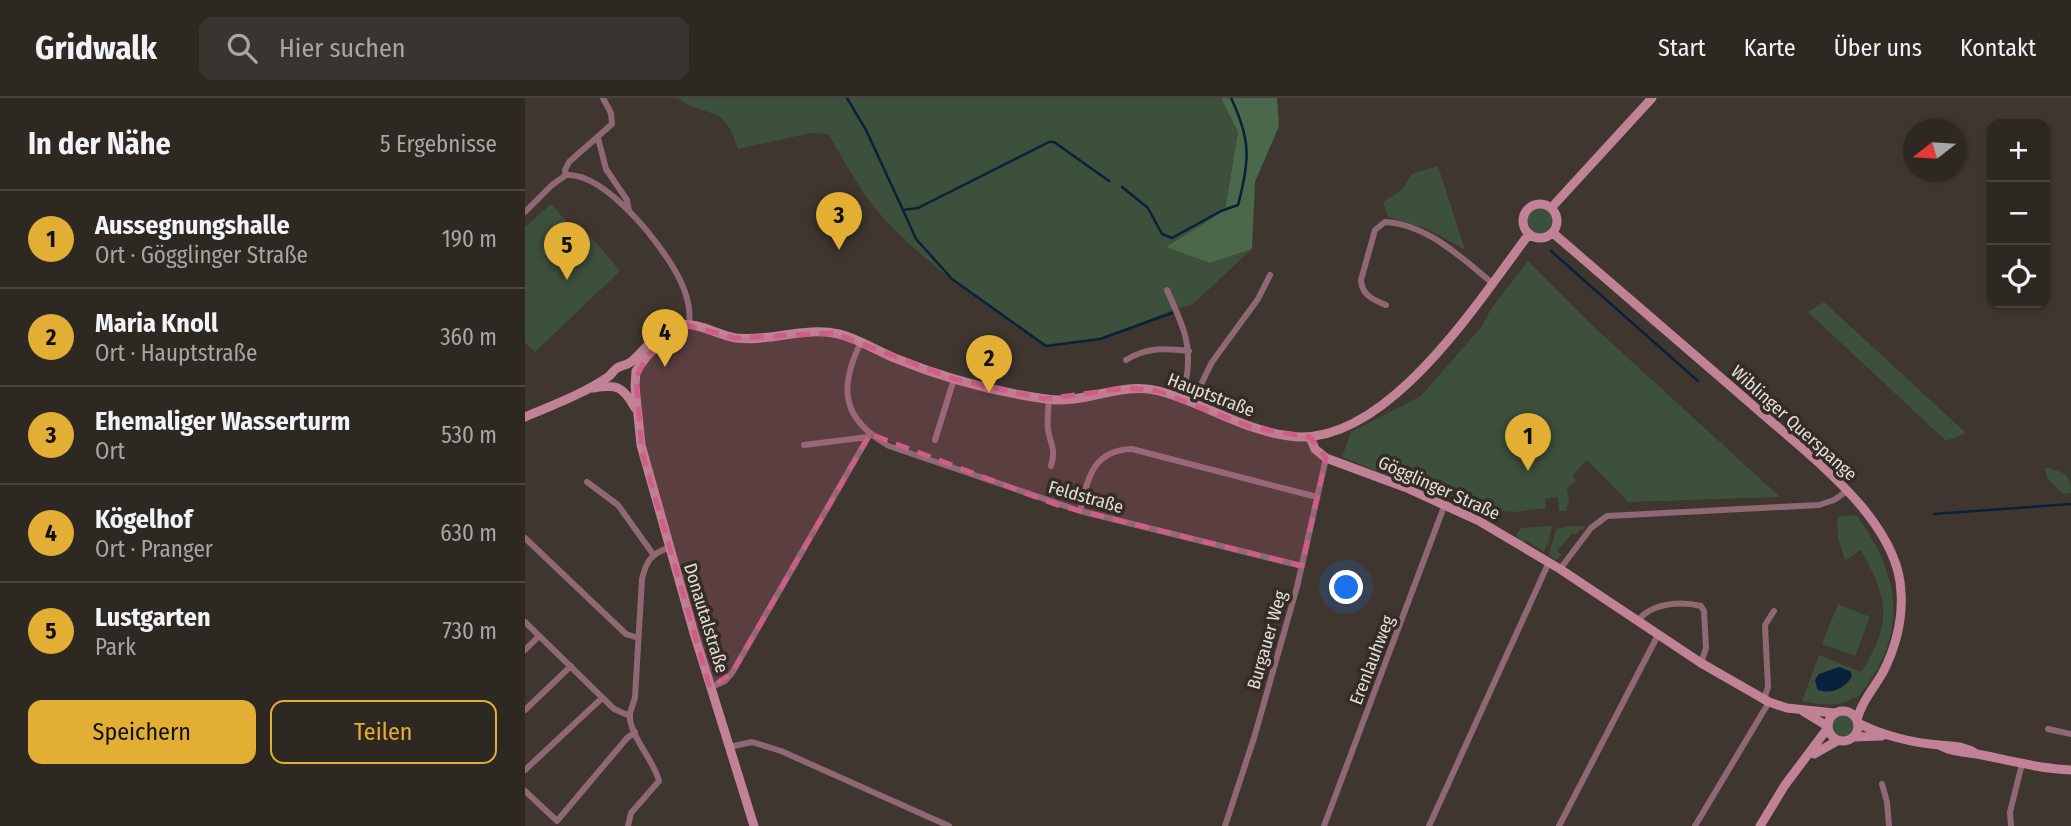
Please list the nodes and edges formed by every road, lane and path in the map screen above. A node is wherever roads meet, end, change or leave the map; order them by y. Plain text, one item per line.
1 (603, 98) edge
2 (1652, 98) edge
3 (598, 138) junction
4 (566, 175) junction
5 (1552, 207) junction
6 (525, 212) edge
7 (630, 213) junction
8 (1553, 233) junction
9 (1529, 234) junction
10 (1271, 275) dead end
11 (1491, 282) junction
12 (1167, 290) dead end
13 (1386, 305) dead end
14 (689, 324) junction
15 (678, 326) junction
16 (861, 342) junction
17 (1189, 351) junction
18 (1126, 360) dead end
19 (624, 365) junction
20 (613, 373) junction
21 (635, 379) junction
22 (954, 379) junction
23 (620, 388) junction
24 (1199, 388) junction
25 (588, 389) junction
26 (1049, 400) junction
27 (1192, 403) junction
28 (525, 416) edge
29 (638, 417) junction
30 (869, 436) junction
31 (1315, 436) junction
32 (935, 440) dead end
33 (804, 445) dead end
34 (1326, 458) junction
35 (1051, 466) dead end
36 (587, 482) dead end
37 (1847, 492) junction
38 (1317, 497) junction
39 (1445, 504) junction
40 (1080, 512) junction
41 (525, 538) edge
42 (669, 548) junction
43 (653, 554) junction
44 (1549, 562) junction
45 (1302, 566) junction
46 (1560, 569) junction
47 (1774, 611) dead end
48 (1638, 621) junction
49 (525, 622) edge
50 (1658, 635) junction
51 (539, 636) junction
52 (638, 638) junction
53 (525, 650) edge
54 (1701, 663) junction
55 (571, 667) junction
56 (710, 688) junction
57 (1870, 691) junction
58 (601, 698) junction
59 (1767, 701) junction
60 (525, 710) edge
61 (1800, 710) junction
62 (1846, 711) junction
63 (1834, 713) junction
64 (630, 716) junction
65 (1857, 721) junction
66 (1827, 728) junction
67 (2048, 729) dead end
68 (635, 732) junction
69 (2071, 734) edge
70 (1891, 736) junction
71 (1854, 737) junction
72 (1837, 741) junction
73 (729, 747) junction
74 (1806, 758) junction
75 (2022, 764) junction
76 (525, 770) edge
77 (2071, 770) edge
78 (1882, 784) dead end
79 (525, 791) edge
80 (628, 826) edge
81 (754, 826) edge
82 (949, 826) edge
83 (1225, 826) edge
84 (1324, 826) edge
85 (1429, 826) edge
86 (1559, 826) edge
87 (1695, 826) edge
88 (1760, 826) edge
89 (1889, 826) edge
90 (2011, 826) edge

1 - 3 street
2 - 5 main road
3 - 4 street
3 - 7 street
4 - 6 street
4 - 7 street
5 - 8 main road
5 - 9 main road
7 - 14 street
8 - 9 main road
8 - 37 main road, Wiblinger Querspange
9 - 11 main road
10 - 24 street
11 - 13 street
11 - 31 main road
12 - 17 street
14 - 15 main road
14 - 16 main road, Hauptstraße
15 - 19 main road
15 - 21 main road
16 - 22 main road, Hauptstraße
16 - 30 street, Feldstraße
17 - 18 street
17 - 24 street
19 - 20 main road
19 - 21 main road
20 - 23 main road
20 - 25 main road
21 - 23 main road
21 - 29 main road, Donautalstraße
22 - 26 main road, Hauptstraße
22 - 32 street
23 - 25 main road
23 - 29 main road
24 - 27 street
25 - 28 main road
26 - 27 main road, Hauptstraße
26 - 35 street
27 - 31 main road, Hauptstraße
29 - 42 main road, Donautalstraße
30 - 33 street
30 - 40 street, Feldstraße
30 - 56 street
31 - 34 main road
34 - 38 street, Burgauer Weg
34 - 39 main road, Gögglinger Straße
36 - 43 street
37 - 46 street
37 - 57 main road, Wiblinger Querspange
38 - 40 street
38 - 45 street, Burgauer Weg
39 - 44 main road, Gögglinger Straße
39 - 84 street, Erenlauhweg
40 - 45 street, Feldstraße
41 - 52 street
42 - 43 street
42 - 56 main road, Donautalstraße
43 - 52 street
44 - 46 main road, Gögglinger Straße
44 - 85 street
45 - 83 street, Burgauer Weg
46 - 48 main road, Gögglinger Straße
47 - 59 street
48 - 50 main road, Gögglinger Straße
48 - 54 street
49 - 51 street
50 - 54 main road, Gögglinger Straße
50 - 86 street
51 - 53 street
51 - 55 street
52 - 64 street
54 - 59 main road, Gögglinger Straße
55 - 58 street
55 - 60 street
56 - 73 main road, Donautalstraße
57 - 62 main road, Wiblinger Querspange
57 - 65 main road, Wiblinger Querspange
58 - 64 street
58 - 76 street
59 - 61 main road, Gögglinger Straße
59 - 87 street
61 - 63 main road, Gögglinger Straße
61 - 66 main road, Gögglinger Straße
62 - 63 main road
62 - 65 main road
63 - 66 main road
64 - 68 street
65 - 70 main road
65 - 71 main road
66 - 72 main road
66 - 74 main road
67 - 69 street
68 - 79 street
68 - 80 street
70 - 71 main road
70 - 75 main road
71 - 72 main road
72 - 74 main road
73 - 81 main road, Donautalstraße
73 - 82 street
74 - 88 main road
75 - 77 main road
75 - 90 street
78 - 89 street

